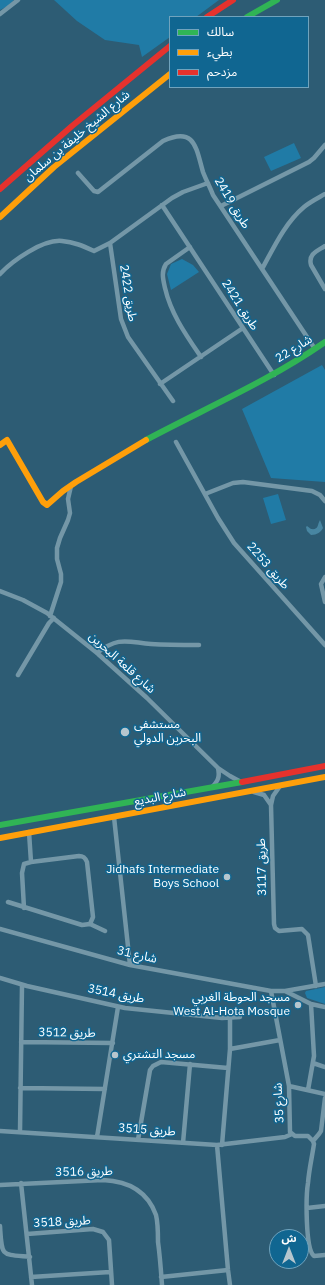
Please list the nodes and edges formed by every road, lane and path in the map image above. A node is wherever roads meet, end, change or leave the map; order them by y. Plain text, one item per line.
1 (18, 0) edge
2 (232, 0) edge
3 (269, 0) edge
4 (277, 0) edge
5 (0, 14) edge
6 (209, 16) edge
7 (247, 16) edge
8 (248, 16) edge
9 (169, 47) edge
10 (169, 75) edge
11 (325, 145) edge
12 (78, 173) dead end
13 (208, 183) junction
14 (0, 189) edge
15 (325, 194) edge
16 (162, 205) junction
17 (221, 206) junction
18 (0, 217) edge
19 (110, 242) junction
20 (325, 246) edge
21 (190, 247) junction
22 (262, 268) junction
23 (0, 274) edge
24 (325, 289) edge
25 (243, 328) junction
26 (325, 342) edge
27 (315, 349) junction
28 (201, 357) junction
29 (274, 375) junction
30 (160, 384) junction
31 (173, 401) dead end
32 (176, 442) dead end
33 (0, 445) edge
34 (70, 486) junction
35 (204, 494) junction
36 (325, 501) edge
37 (325, 577) edge
38 (0, 591) edge
39 (325, 602) edge
40 (52, 617) junction
41 (199, 645) dead end
42 (325, 645) edge
43 (97, 653) junction
44 (18, 675) dead end
45 (325, 766) edge
46 (218, 768) junction
47 (325, 777) edge
48 (241, 782) junction
49 (281, 785) junction
50 (212, 788) junction
51 (248, 792) junction
52 (270, 805) junction
53 (114, 817) junction
54 (0, 825) edge
55 (30, 832) junction
56 (0, 838) edge
57 (31, 862) junction
58 (8, 902) dead end
59 (24, 908) junction
60 (90, 924) junction
61 (0, 929) edge
62 (105, 931) dead end
63 (130, 965) junction
64 (0, 978) edge
65 (325, 984) edge
66 (22, 985) junction
67 (316, 986) junction
68 (271, 991) junction
69 (285, 991) junction
70 (311, 1004) junction
71 (118, 1007) junction
72 (325, 1007) edge
73 (240, 1017) dead end
74 (230, 1018) junction
75 (280, 1040) junction
76 (21, 1042) junction
77 (113, 1043) junction
78 (230, 1049) junction
79 (313, 1063) junction
80 (190, 1064) junction
81 (325, 1067) edge
82 (228, 1068) junction
83 (289, 1086) junction
84 (20, 1088) junction
85 (105, 1089) junction
86 (308, 1090) junction
87 (325, 1094) edge
88 (325, 1098) edge
89 (0, 1131) edge
90 (20, 1132) junction
91 (292, 1134) junction
92 (97, 1137) junction
93 (138, 1140) junction
94 (313, 1141) junction
95 (183, 1143) junction
96 (220, 1145) junction
97 (21, 1183) junction
98 (0, 1185) edge
99 (325, 1206) edge
100 (307, 1208) junction
101 (0, 1226) edge
102 (27, 1234) junction
103 (0, 1240) edge
104 (325, 1255) edge
105 (30, 1257) junction
106 (228, 1270) junction
107 (110, 1272) junction
108 (31, 1277) junction
109 (161, 1277) junction
110 (32, 1285) edge
111 (112, 1285) edge
112 (162, 1285) edge
113 (230, 1285) edge

1 - 5 street
2 - 6 main road
3 - 7 main road
4 - 8 main road
9 - 14 main road, شارع الشيخ خليفة بن سلمان
10 - 18 main road, شارع الشيخ خليفة بن سلمان
11 - 17 street
12 - 13 street, طريق 2419
13 - 16 street
13 - 17 street, طريق 2419
15 - 22 street
16 - 19 street
16 - 21 street, طريق 2421
17 - 22 street, طريق 2419
19 - 23 street
19 - 30 street, طريق 2422
20 - 24 street
21 - 25 street, طريق 2421
21 - 28 street
22 - 27 street, طريق 2419
25 - 28 street
25 - 29 street, طريق 2421
26 - 27 main road, شارع 22
27 - 29 main road, شارع 22
28 - 30 street
29 - 34 main road, شارع 22
30 - 31 street, طريق 2422
32 - 35 street, طريق 2253
33 - 34 main road, شارع 22
34 - 40 street
35 - 36 street
35 - 42 street, طريق 2253
37 - 39 street
38 - 40 street, شارع قلعة البحرين
40 - 43 street, شارع قلعة البحرين
40 - 44 street
41 - 43 street
43 - 46 street, شارع قلعة البحرين
45 - 48 main road, شارع البديع
46 - 48 street, شارع قلعة البحرين
46 - 50 street
47 - 49 main road, شارع البديع
48 - 50 main road, شارع البديع
49 - 51 main road, شارع البديع
49 - 52 street
50 - 54 main road, شارع البديع
51 - 52 street
51 - 53 main road, شارع البديع
52 - 67 street, طريق 3117
53 - 55 main road, شارع البديع
53 - 63 street
55 - 56 main road, شارع البديع
55 - 57 street
57 - 59 street
57 - 60 street
58 - 59 street
59 - 60 street
60 - 62 street
61 - 63 street, شارع 31
63 - 68 street, شارع 31
64 - 66 street, طريق 3514
65 - 67 street, شارع 31
66 - 71 street, طريق 3514
66 - 76 street, طريق 3512
67 - 69 street, شارع 31
68 - 69 street, شارع 31
68 - 75 street, شارع 35
69 - 70 street
70 - 72 street
70 - 79 street
71 - 74 street, طريق 3514
71 - 77 street, طريق 3512
73 - 74 street, طريق 3514
74 - 78 street
75 - 78 street
75 - 83 street, شارع 35
76 - 77 street, طريق 3512
76 - 84 street, طريق 3512
77 - 85 street, طريق 3512
78 - 82 street
79 - 81 street
79 - 86 street
80 - 82 street
80 - 93 street
80 - 95 street
82 - 96 street
83 - 86 street
83 - 91 street, شارع 35
84 - 85 street
84 - 90 street, طريق 3512
85 - 92 street, طريق 3512
86 - 87 street
88 - 94 street
89 - 90 street, طريق 3515
90 - 92 street, طريق 3515
91 - 94 street, شارع 35
91 - 96 street, طريق 3515
92 - 93 street, طريق 3515
93 - 95 street, طريق 3515
94 - 100 street
95 - 96 street, طريق 3515
96 - 106 street
97 - 98 street, طريق 3516
97 - 102 street
97 - 109 street, طريق 3516
99 - 100 street
100 - 104 street
101 - 103 street
102 - 105 street
102 - 107 street, طريق 3518
103 - 105 street
105 - 108 street
106 - 109 street
106 - 113 street
107 - 108 street
107 - 111 street, طريق 3518
108 - 110 street
109 - 112 street, طريق 3516

